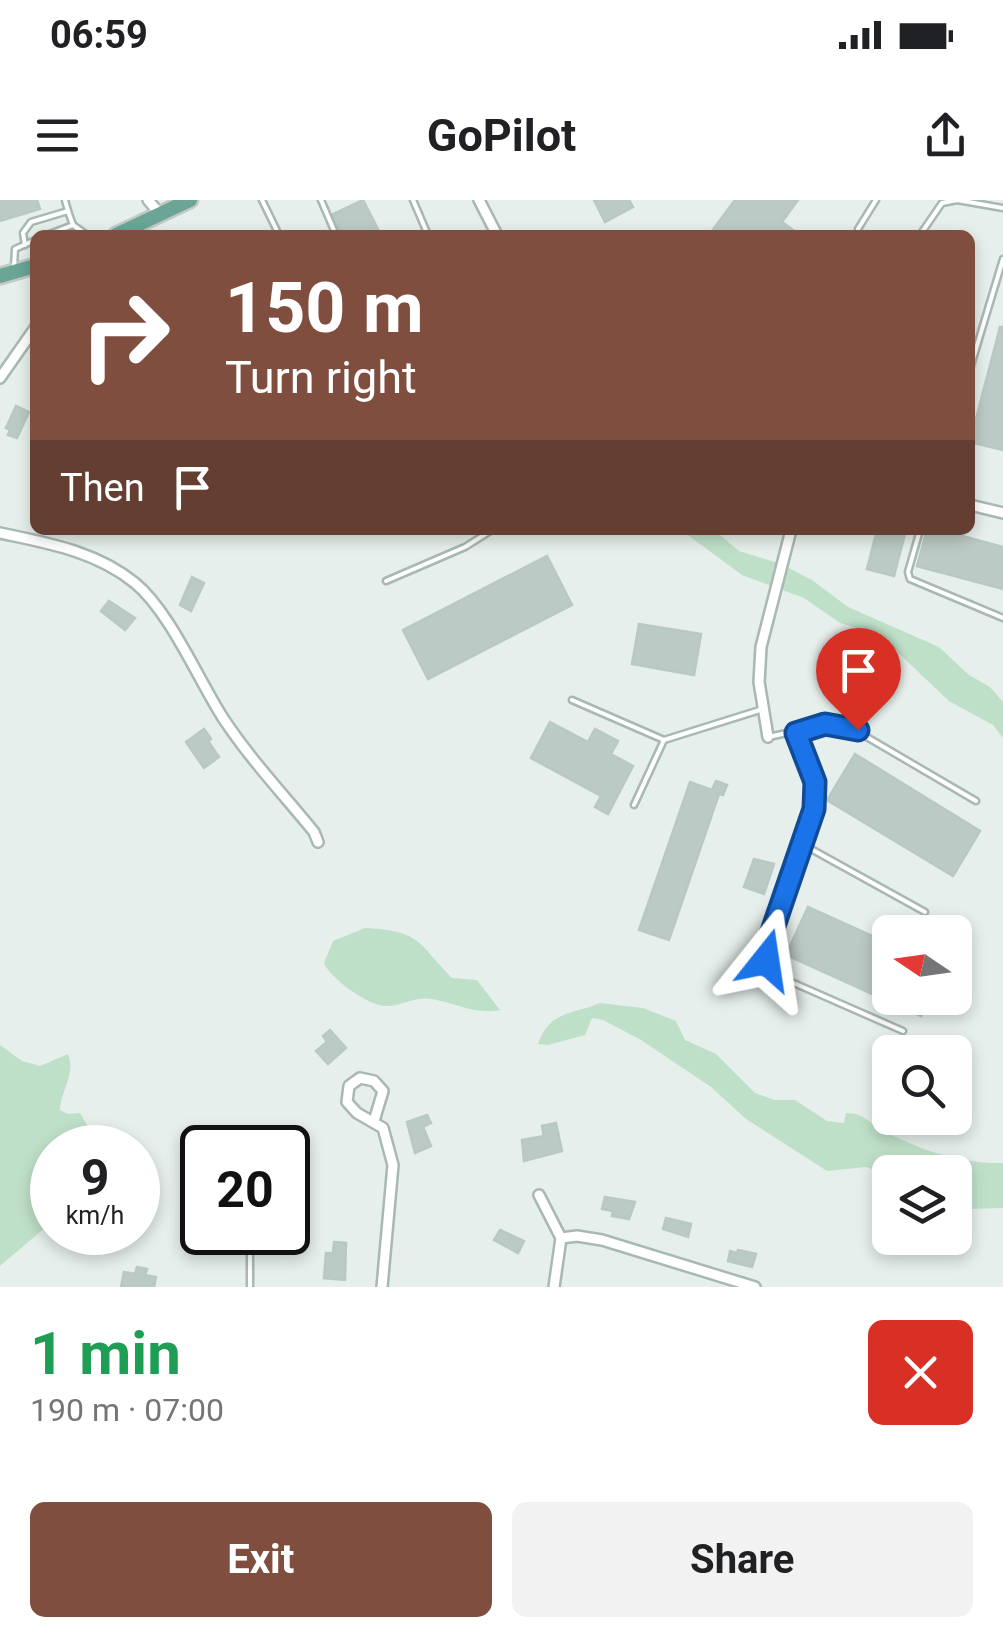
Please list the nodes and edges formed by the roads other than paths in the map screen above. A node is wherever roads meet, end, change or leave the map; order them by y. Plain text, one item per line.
1 (66, 200) edge
2 (148, 200) edge
3 (190, 200) edge
4 (262, 200) edge
5 (321, 200) edge
6 (414, 200) edge
7 (480, 200) edge
8 (876, 200) edge
9 (1003, 208) edge
10 (68, 211) junction
11 (160, 214) junction
12 (73, 225) junction
13 (60, 230) edge
14 (80, 230) edge
15 (126, 230) edge
16 (277, 230) edge
17 (334, 230) edge
18 (426, 230) edge
19 (495, 230) edge
20 (858, 230) edge
21 (923, 230) edge
22 (30, 242) edge
23 (25, 245) junction
24 (1003, 259) edge
25 (7, 274) edge
26 (30, 335) edge
27 (975, 352) edge
28 (0, 378) edge
29 (975, 506) edge
30 (1003, 514) edge
31 (0, 533) edge
32 (484, 535) edge
33 (790, 535) edge
34 (919, 535) edge
35 (386, 581) dead end
36 (1003, 618) edge
37 (572, 700) dead end
38 (764, 709) junction
39 (796, 733) junction
40 (768, 738) joint
41 (664, 740) junction
42 (976, 801) dead end
43 (634, 805) dead end
44 (318, 842) dead end
45 (802, 844) junction
46 (925, 912) dead end
47 (903, 1032) dead end
48 (374, 1121) junction
49 (539, 1194) dead end
50 (561, 1238) junction
51 (250, 1255) edge
52 (250, 1287) edge
53 (382, 1287) edge
54 (554, 1287) edge
55 (755, 1287) edge

1 - 10 lane
2 - 11 street
3 - 11 main road
4 - 16 lane
5 - 17 lane
6 - 18 lane
7 - 19 street
8 - 20 lane
9 - 21 lane
10 - 12 lane
10 - 23 lane
11 - 15 main road
12 - 13 lane
12 - 14 lane
22 - 23 lane
23 - 25 lane
24 - 27 lane
26 - 28 street
29 - 30 street
31 - 44 street
32 - 35 lane
33 - 38 street
34 - 36 lane
37 - 41 lane
38 - 40 street
38 - 41 lane
39 - 40 lane
39 - 42 lane
39 - 45 lane
41 - 43 lane
45 - 46 lane
45 - 47 lane
48 - 48 street
48 - 53 street
49 - 50 street
50 - 54 street
50 - 55 street
51 - 52 lane

